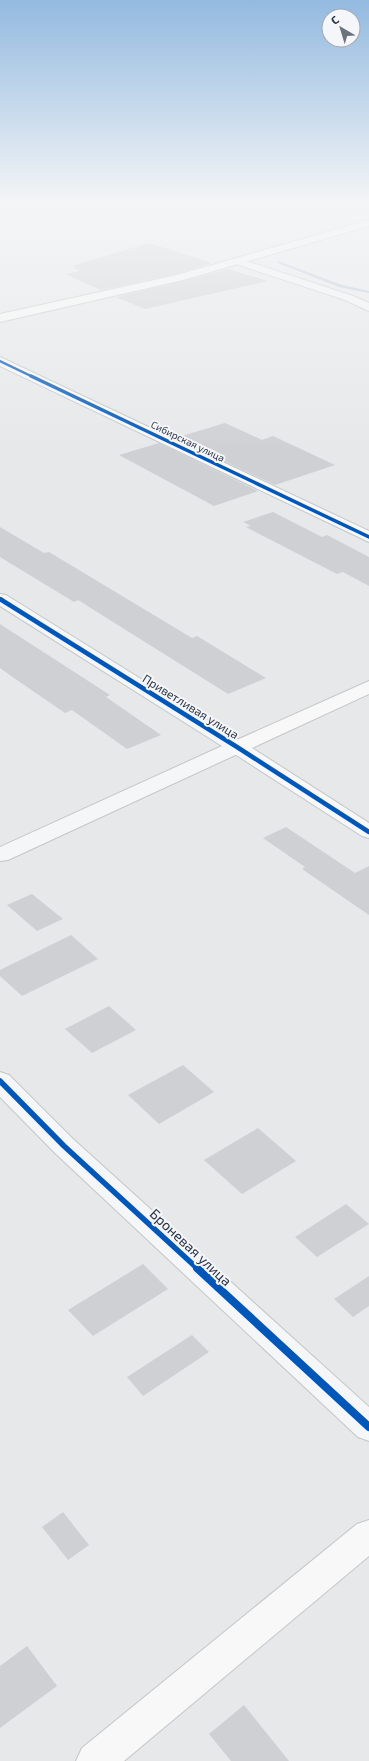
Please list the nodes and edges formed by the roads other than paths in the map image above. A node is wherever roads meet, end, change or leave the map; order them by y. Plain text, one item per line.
1 (142, 286) edge
2 (313, 286) edge
3 (369, 307) edge
4 (0, 318) edge
5 (0, 360) edge
6 (369, 537) edge
7 (0, 599) edge
8 (369, 687) edge
9 (237, 747) junction
10 (369, 832) edge
11 (0, 855) edge
12 (0, 1081) edge
13 (369, 1427) edge
14 (369, 1535) edge
15 (95, 1761) edge

1 - 4 street
2 - 3 street
5 - 6 street, Сибирская улица
7 - 9 street, Приветливая улица
8 - 9 street
9 - 10 street, Приветливая улица
9 - 11 street
12 - 13 street, Броневая улица
14 - 15 street

